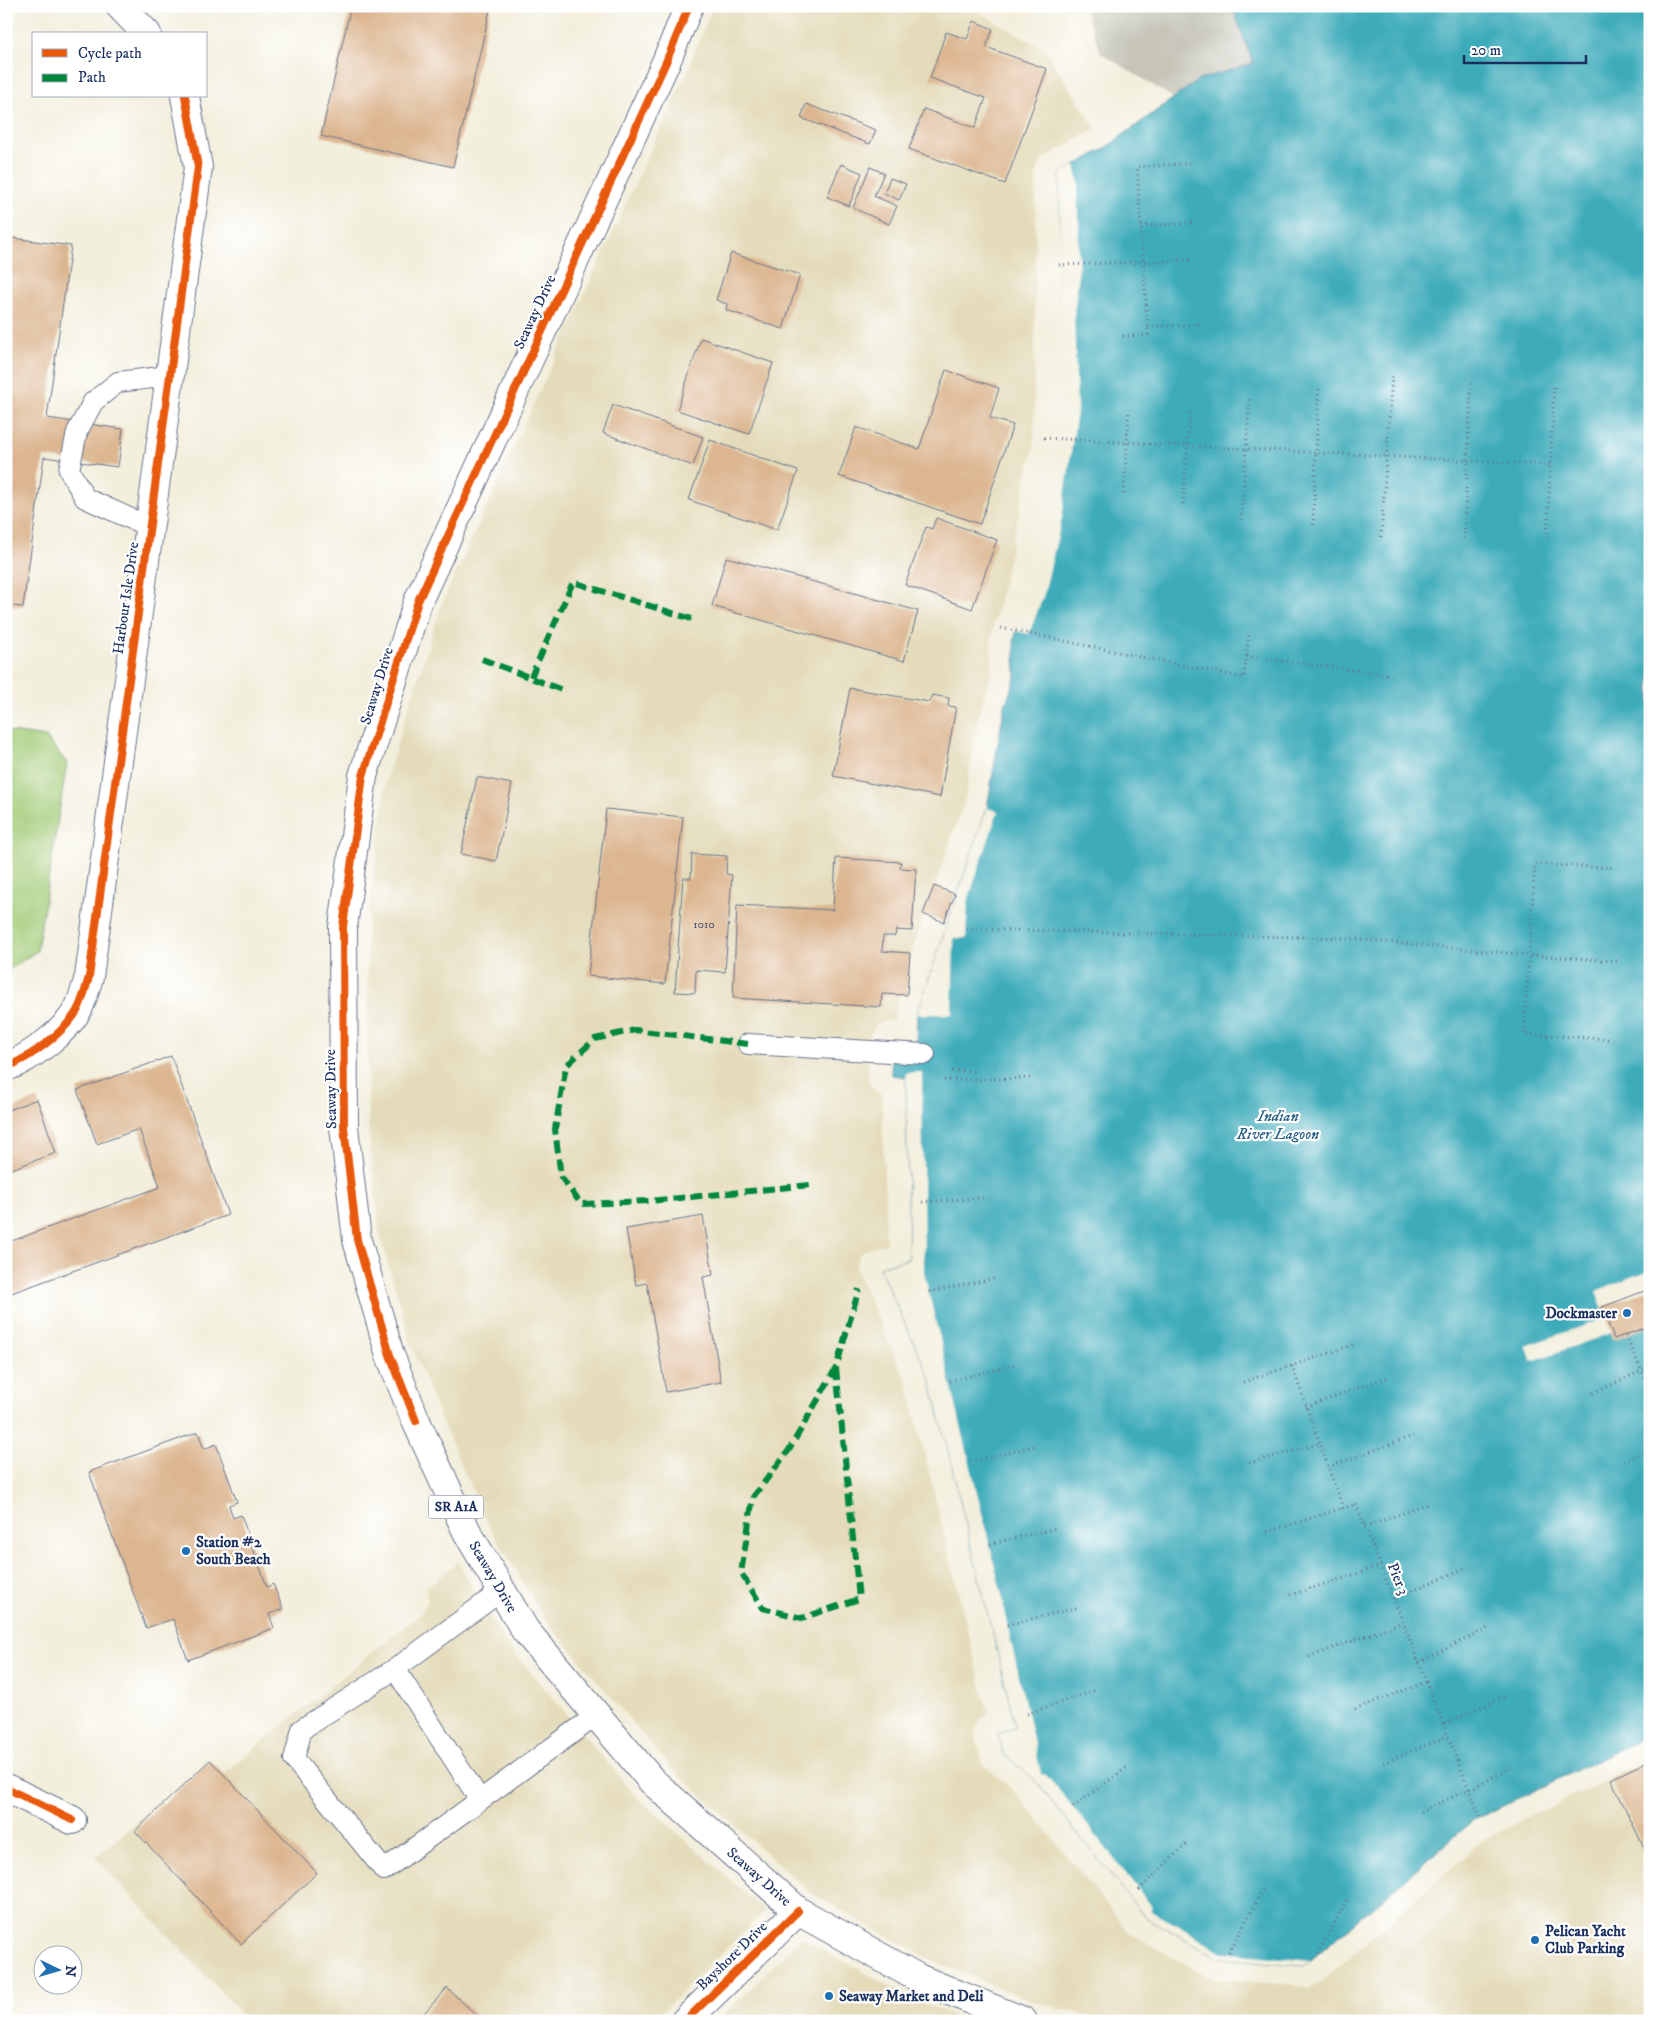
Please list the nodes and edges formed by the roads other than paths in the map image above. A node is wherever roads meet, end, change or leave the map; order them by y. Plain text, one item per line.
1 (120, 6) edge
2 (688, 6) edge
3 (145, 32) edge
4 (185, 98) edge
5 (169, 376) junction
6 (149, 527) junction
7 (748, 1044) dead end
8 (924, 1054) dead end
9 (6, 1067) edge
10 (502, 1591) junction
11 (396, 1670) junction
12 (596, 1715) junction
13 (6, 1788) edge
14 (480, 1800) junction
15 (72, 1820) dead end
16 (798, 1911) junction
17 (684, 2021) edge
18 (1023, 2021) edge

1 - 3 main road
2 - 10 main road, Seaway Drive / SR A1A
4 - 5 main road, Harbour Isle Drive
5 - 6 main road, Harbour Isle Drive
5 - 6 lane
6 - 9 main road, Harbour Isle Drive
7 - 8 lane
10 - 11 lane
10 - 12 main road, Seaway Drive / SR A1A
11 - 14 lane
11 - 14 lane
12 - 14 lane
12 - 16 main road, Seaway Drive / SR A1A
13 - 15 main road
16 - 17 main road, Bayshore Drive
16 - 18 main road, Seaway Drive / SR A1A

